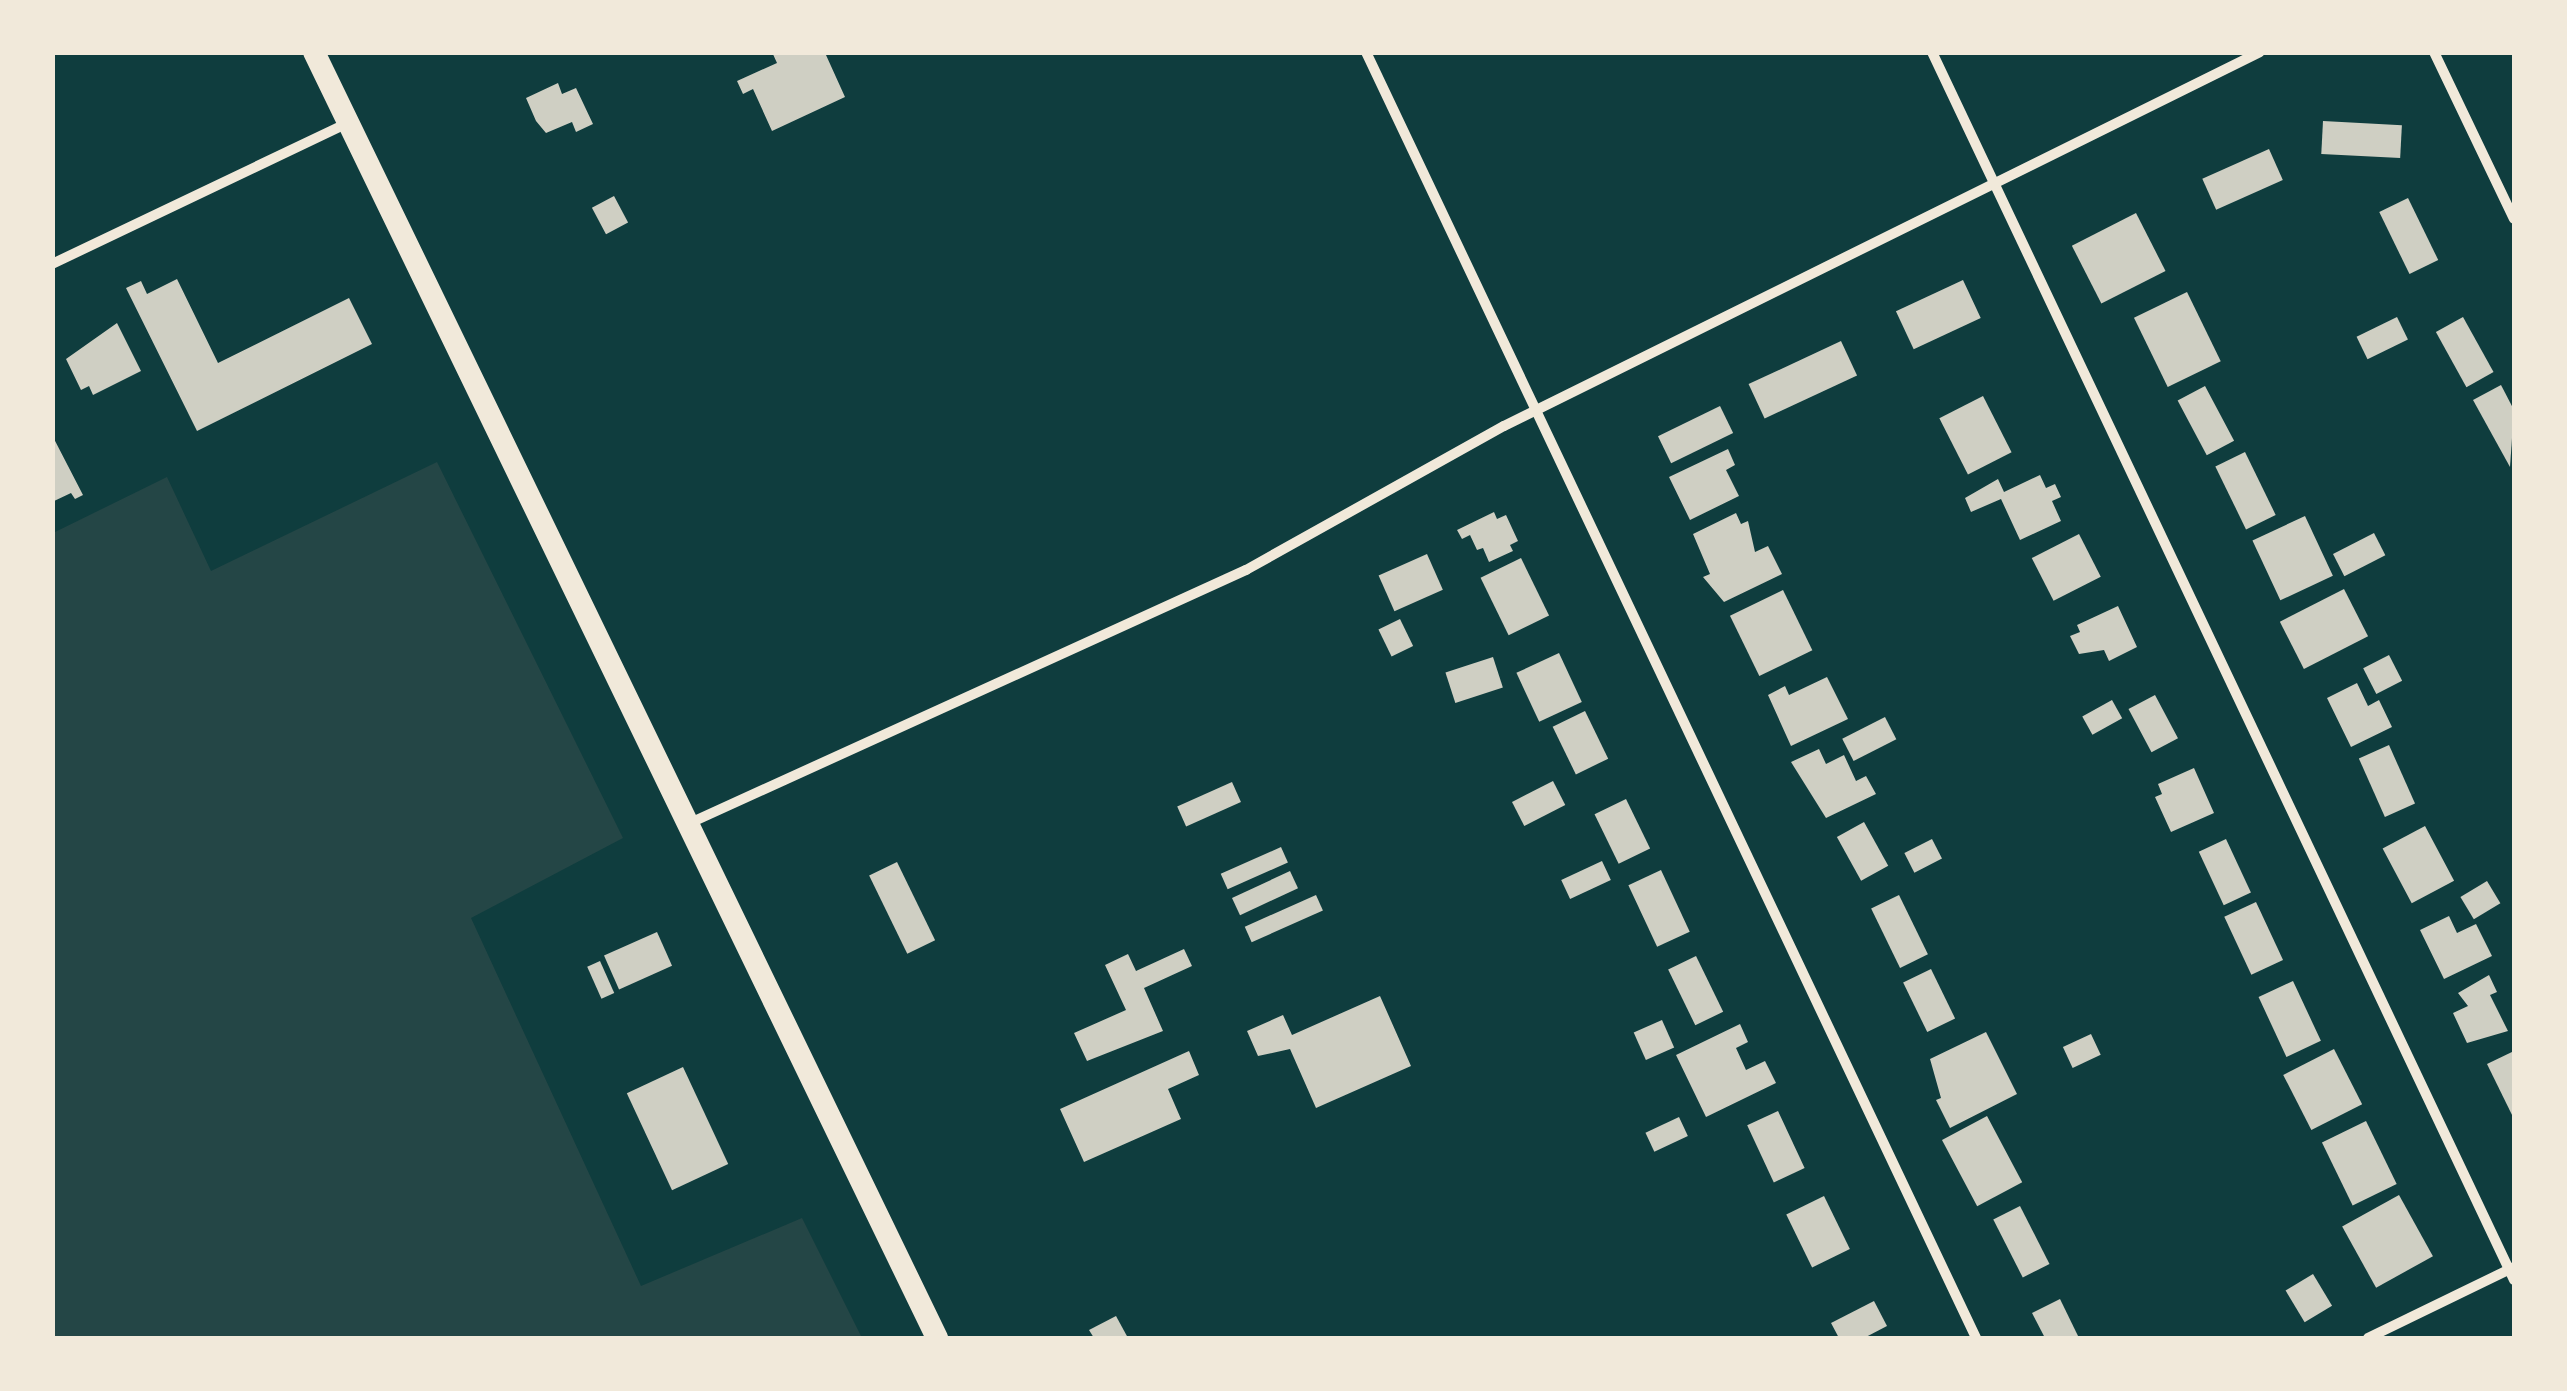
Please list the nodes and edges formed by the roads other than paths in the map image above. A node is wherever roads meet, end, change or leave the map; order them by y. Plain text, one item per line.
1 (314, 52) edge
2 (1366, 52) edge
3 (1932, 52) edge
4 (2260, 52) edge
5 (2434, 52) edge
6 (348, 122) junction
7 (1992, 184) junction
8 (2514, 219) edge
9 (52, 264) edge
10 (1535, 411) junction
11 (689, 824) junction
12 (2513, 1272) edge
13 (938, 1338) edge
14 (1976, 1338) edge
15 (2368, 1338) edge

1 - 6 main road
2 - 10 street
3 - 7 street
4 - 7 street
5 - 8 street
6 - 9 street
6 - 11 main road
7 - 10 street
7 - 12 street
10 - 11 street
10 - 14 street
11 - 13 main road
12 - 15 street

